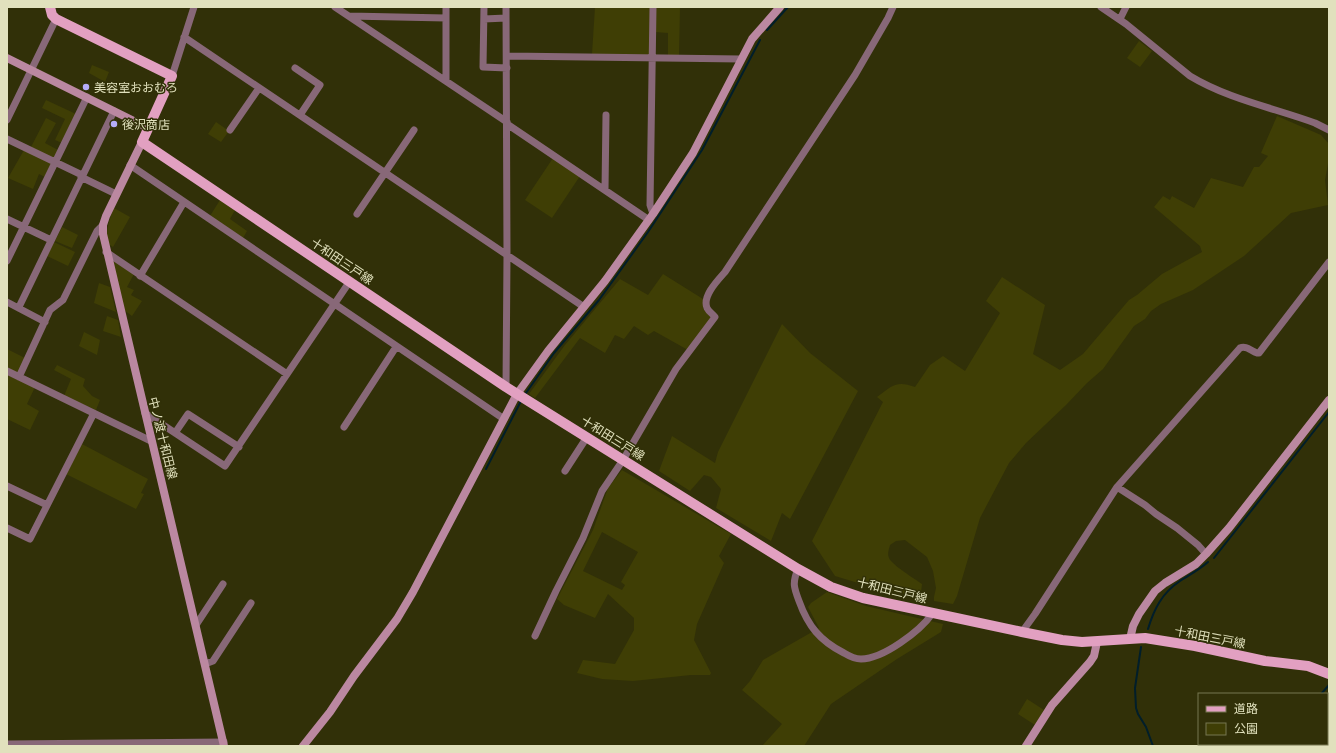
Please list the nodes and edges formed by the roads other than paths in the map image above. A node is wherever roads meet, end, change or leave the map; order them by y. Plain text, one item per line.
1 (50, 7) edge
2 (194, 7) edge
3 (335, 7) edge
4 (446, 7) edge
5 (484, 7) edge
6 (506, 7) edge
7 (652, 7) edge
8 (780, 7) edge
9 (893, 7) edge
10 (1101, 7) edge
11 (1126, 7) edge
12 (349, 16) junction
13 (446, 18) junction
14 (506, 18) junction
15 (56, 19) junction
16 (484, 19) junction
17 (1120, 19) junction
18 (184, 37) junction
19 (507, 56) junction
20 (7, 58) edge
21 (652, 58) junction
22 (741, 59) junction
23 (295, 68) dead end
24 (507, 68) junction
25 (31, 70) junction
26 (172, 76) junction
27 (446, 81) junction
28 (259, 88) junction
29 (87, 97) junction
30 (114, 111) junction
31 (300, 115) junction
32 (606, 115) dead end
33 (7, 120) edge
34 (507, 123) junction
35 (148, 128) junction
36 (230, 130) dead end
37 (414, 130) dead end
38 (1329, 130) edge
39 (7, 139) edge
40 (142, 142) junction
41 (55, 162) junction
42 (130, 165) junction
43 (384, 173) junction
44 (82, 176) junction
45 (605, 190) junction
46 (116, 194) junction
47 (184, 202) junction
48 (357, 214) dead end
49 (651, 217) junction
50 (7, 219) edge
51 (103, 225) junction
52 (23, 227) junction
53 (51, 240) junction
54 (106, 252) junction
55 (507, 255) junction
56 (7, 261) edge
57 (1329, 262) edge
58 (140, 276) junction
59 (350, 281) junction
60 (7, 302) edge
61 (334, 304) junction
62 (584, 307) junction
63 (19, 308) junction
64 (45, 322) junction
65 (396, 347) junction
66 (7, 371) edge
67 (287, 374) junction
68 (19, 377) junction
69 (506, 387) junction
70 (517, 394) junction
71 (1329, 400) edge
72 (94, 413) junction
73 (145, 413) junction
74 (504, 419) junction
75 (344, 427) dead end
76 (175, 433) junction
77 (587, 437) junction
78 (151, 441) junction
79 (239, 447) junction
80 (623, 460) junction
81 (564, 471) dead end
82 (7, 486) edge
83 (1117, 487) junction
84 (47, 505) junction
85 (7, 528) edge
86 (1206, 554) junction
87 (798, 569) junction
88 (223, 584) dead end
89 (251, 603) dead end
90 (932, 614) junction
91 (196, 625) junction
92 (1022, 632) junction
93 (535, 636) dead end
94 (1130, 639) junction
95 (1097, 642) junction
96 (205, 664) junction
97 (1329, 674) edge
98 (7, 744) edge
99 (224, 744) edge
100 (303, 746) edge
101 (1026, 746) edge

1 - 15 main road
2 - 18 street
3 - 12 street
4 - 13 street
5 - 16 street
6 - 14 street
7 - 21 street
8 - 22 street
9 - 80 street
10 - 17 street
11 - 17 street
12 - 13 street
12 - 27 street
13 - 27 street
14 - 16 street
14 - 19 street
15 - 25 street
15 - 26 main road
16 - 24 street
17 - 38 street
18 - 26 street
18 - 28 street
19 - 21 street
19 - 24 street
20 - 25 street
21 - 22 street
21 - 49 street
22 - 49 street
23 - 31 street
24 - 34 street
25 - 29 street
25 - 33 street
26 - 35 main road
27 - 34 street
28 - 31 street
28 - 36 street
29 - 30 street
29 - 41 street
30 - 35 street
30 - 44 street
31 - 43 street
32 - 45 street
34 - 45 street
34 - 55 street
35 - 40 main road
37 - 43 street
39 - 41 street
40 - 42 street, 中ノ渡十和田線
40 - 59 main road, 十和田三戸線
41 - 44 street
41 - 52 street
42 - 46 street, 中ノ渡十和田線
42 - 47 street
43 - 48 street
43 - 55 street
44 - 46 street
44 - 53 street
45 - 49 street
46 - 51 street, 中ノ渡十和田線
47 - 58 street
47 - 61 street
49 - 62 street
50 - 52 street
51 - 54 street, 中ノ渡十和田線
51 - 64 street
52 - 53 street
52 - 56 street
53 - 63 street
54 - 58 street
54 - 73 street, 中ノ渡十和田線
55 - 62 street
55 - 69 street
57 - 83 street
58 - 67 street
59 - 61 street
59 - 69 main road, 十和田三戸線
60 - 63 street
61 - 65 street
61 - 67 street
62 - 70 street
63 - 64 street
64 - 68 street
65 - 74 street
65 - 75 street
66 - 68 street
67 - 79 street
68 - 72 street
69 - 70 main road, 十和田三戸線
70 - 74 street
70 - 77 main road, 十和田三戸線
71 - 86 street
72 - 78 street
72 - 84 street
73 - 76 street
73 - 78 street, 中ノ渡十和田線
74 - 100 street
76 - 79 street
76 - 79 street
77 - 80 main road, 十和田三戸線
77 - 81 street
78 - 91 street, 中ノ渡十和田線
80 - 87 main road, 十和田三戸線
80 - 93 street
82 - 84 street
83 - 86 street
83 - 92 street
84 - 85 street
86 - 94 street
87 - 90 main road, 十和田三戸線
87 - 90 street
88 - 91 street
89 - 96 street
90 - 92 main road, 十和田三戸線
91 - 96 street, 中ノ渡十和田線
92 - 95 main road, 十和田三戸線
94 - 95 main road, 十和田三戸線
94 - 97 main road, 十和田三戸線
95 - 101 street
96 - 99 street, 中ノ渡十和田線
98 - 99 street

